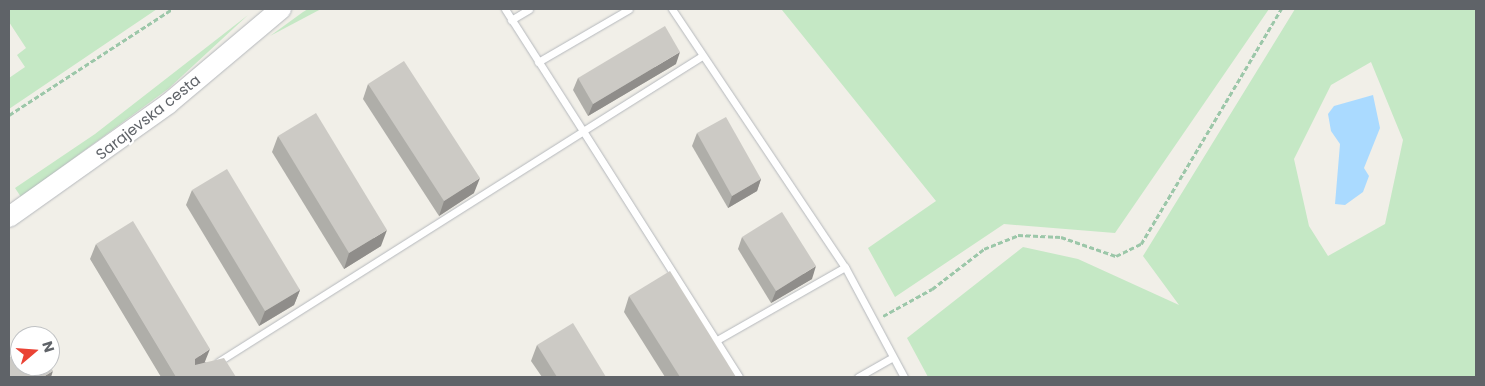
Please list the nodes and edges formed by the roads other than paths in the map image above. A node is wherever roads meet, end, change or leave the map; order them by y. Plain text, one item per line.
1 (281, 9) edge
2 (505, 9) edge
3 (529, 9) edge
4 (629, 9) edge
5 (672, 9) edge
6 (511, 20) junction
7 (702, 56) junction
8 (538, 62) junction
9 (583, 131) junction
10 (9, 217) edge
11 (845, 267) junction
12 (717, 340) junction
13 (893, 357) junction
14 (210, 367) edge
15 (740, 377) edge
16 (858, 377) edge
17 (904, 377) edge

1 - 10 main road, Sarajevska cesta
2 - 6 lane
3 - 6 lane
4 - 8 lane
5 - 7 lane
6 - 8 lane
7 - 9 lane
7 - 11 lane
8 - 9 lane
9 - 12 lane
9 - 14 lane
11 - 12 lane
11 - 13 lane
12 - 15 lane
13 - 16 lane
13 - 17 lane

